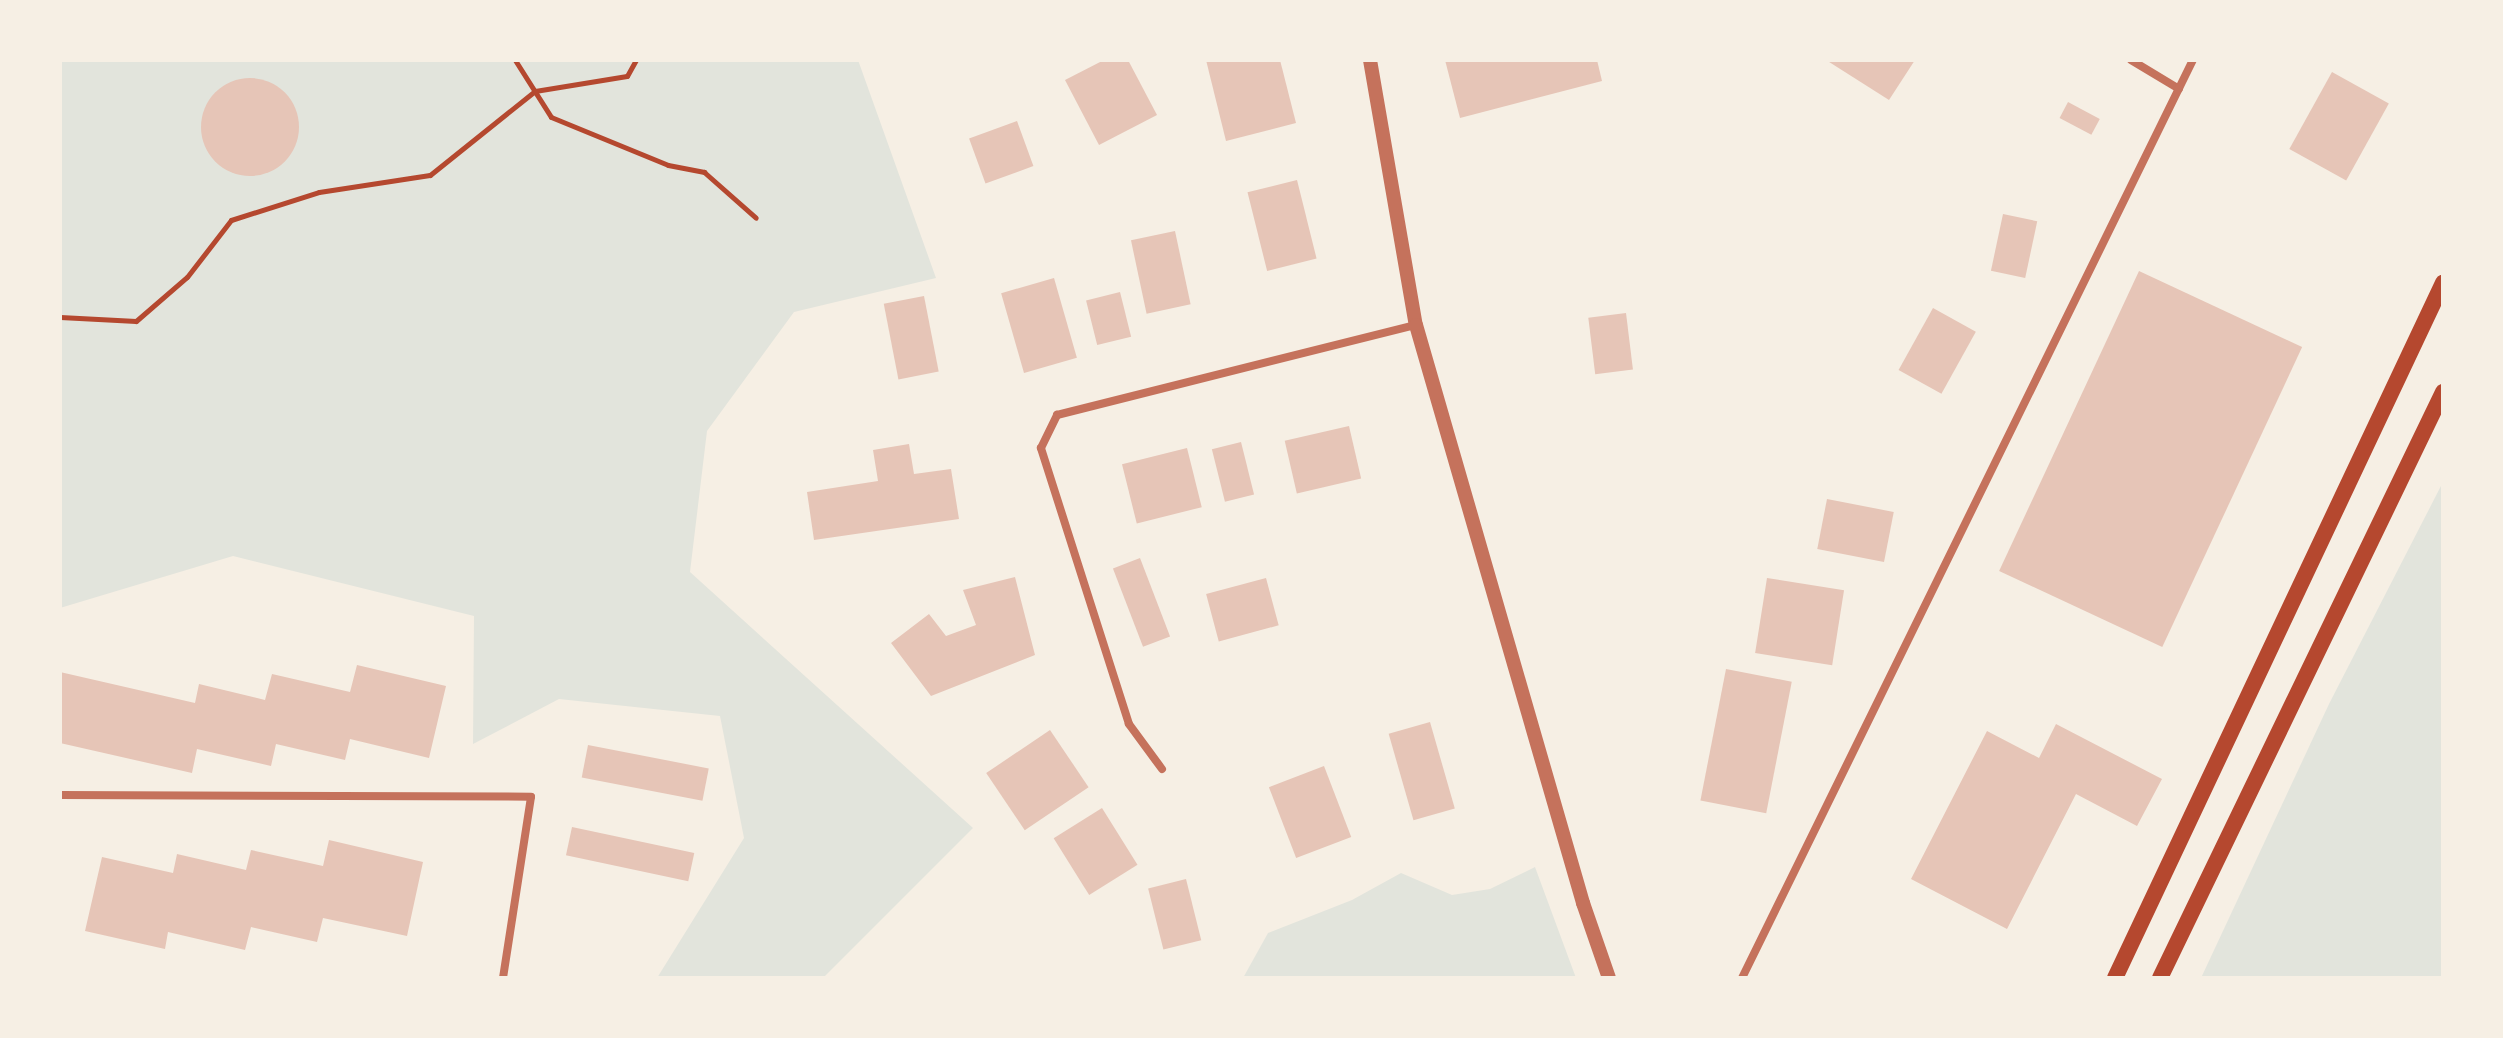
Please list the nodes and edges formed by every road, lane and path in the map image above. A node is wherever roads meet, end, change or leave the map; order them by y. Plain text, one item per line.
1 (515, 60) edge
2 (636, 60) edge
3 (1370, 60) edge
4 (2131, 60) edge
5 (2193, 60) edge
6 (2179, 89) junction
7 (535, 91) junction
8 (756, 218) dead end
9 (2443, 283) edge
10 (60, 317) edge
11 (1416, 325) junction
12 (2443, 392) edge
13 (1162, 769) dead end
14 (60, 795) edge
15 (503, 978) edge
16 (1609, 978) edge
17 (1742, 978) edge
18 (2115, 978) edge
19 (2160, 978) edge

1 - 7 path
2 - 7 path
3 - 11 street
4 - 6 street
5 - 6 street
6 - 17 street
7 - 8 path
7 - 10 path
9 - 18 main road
11 - 13 street
11 - 16 street
12 - 19 main road
14 - 15 street

